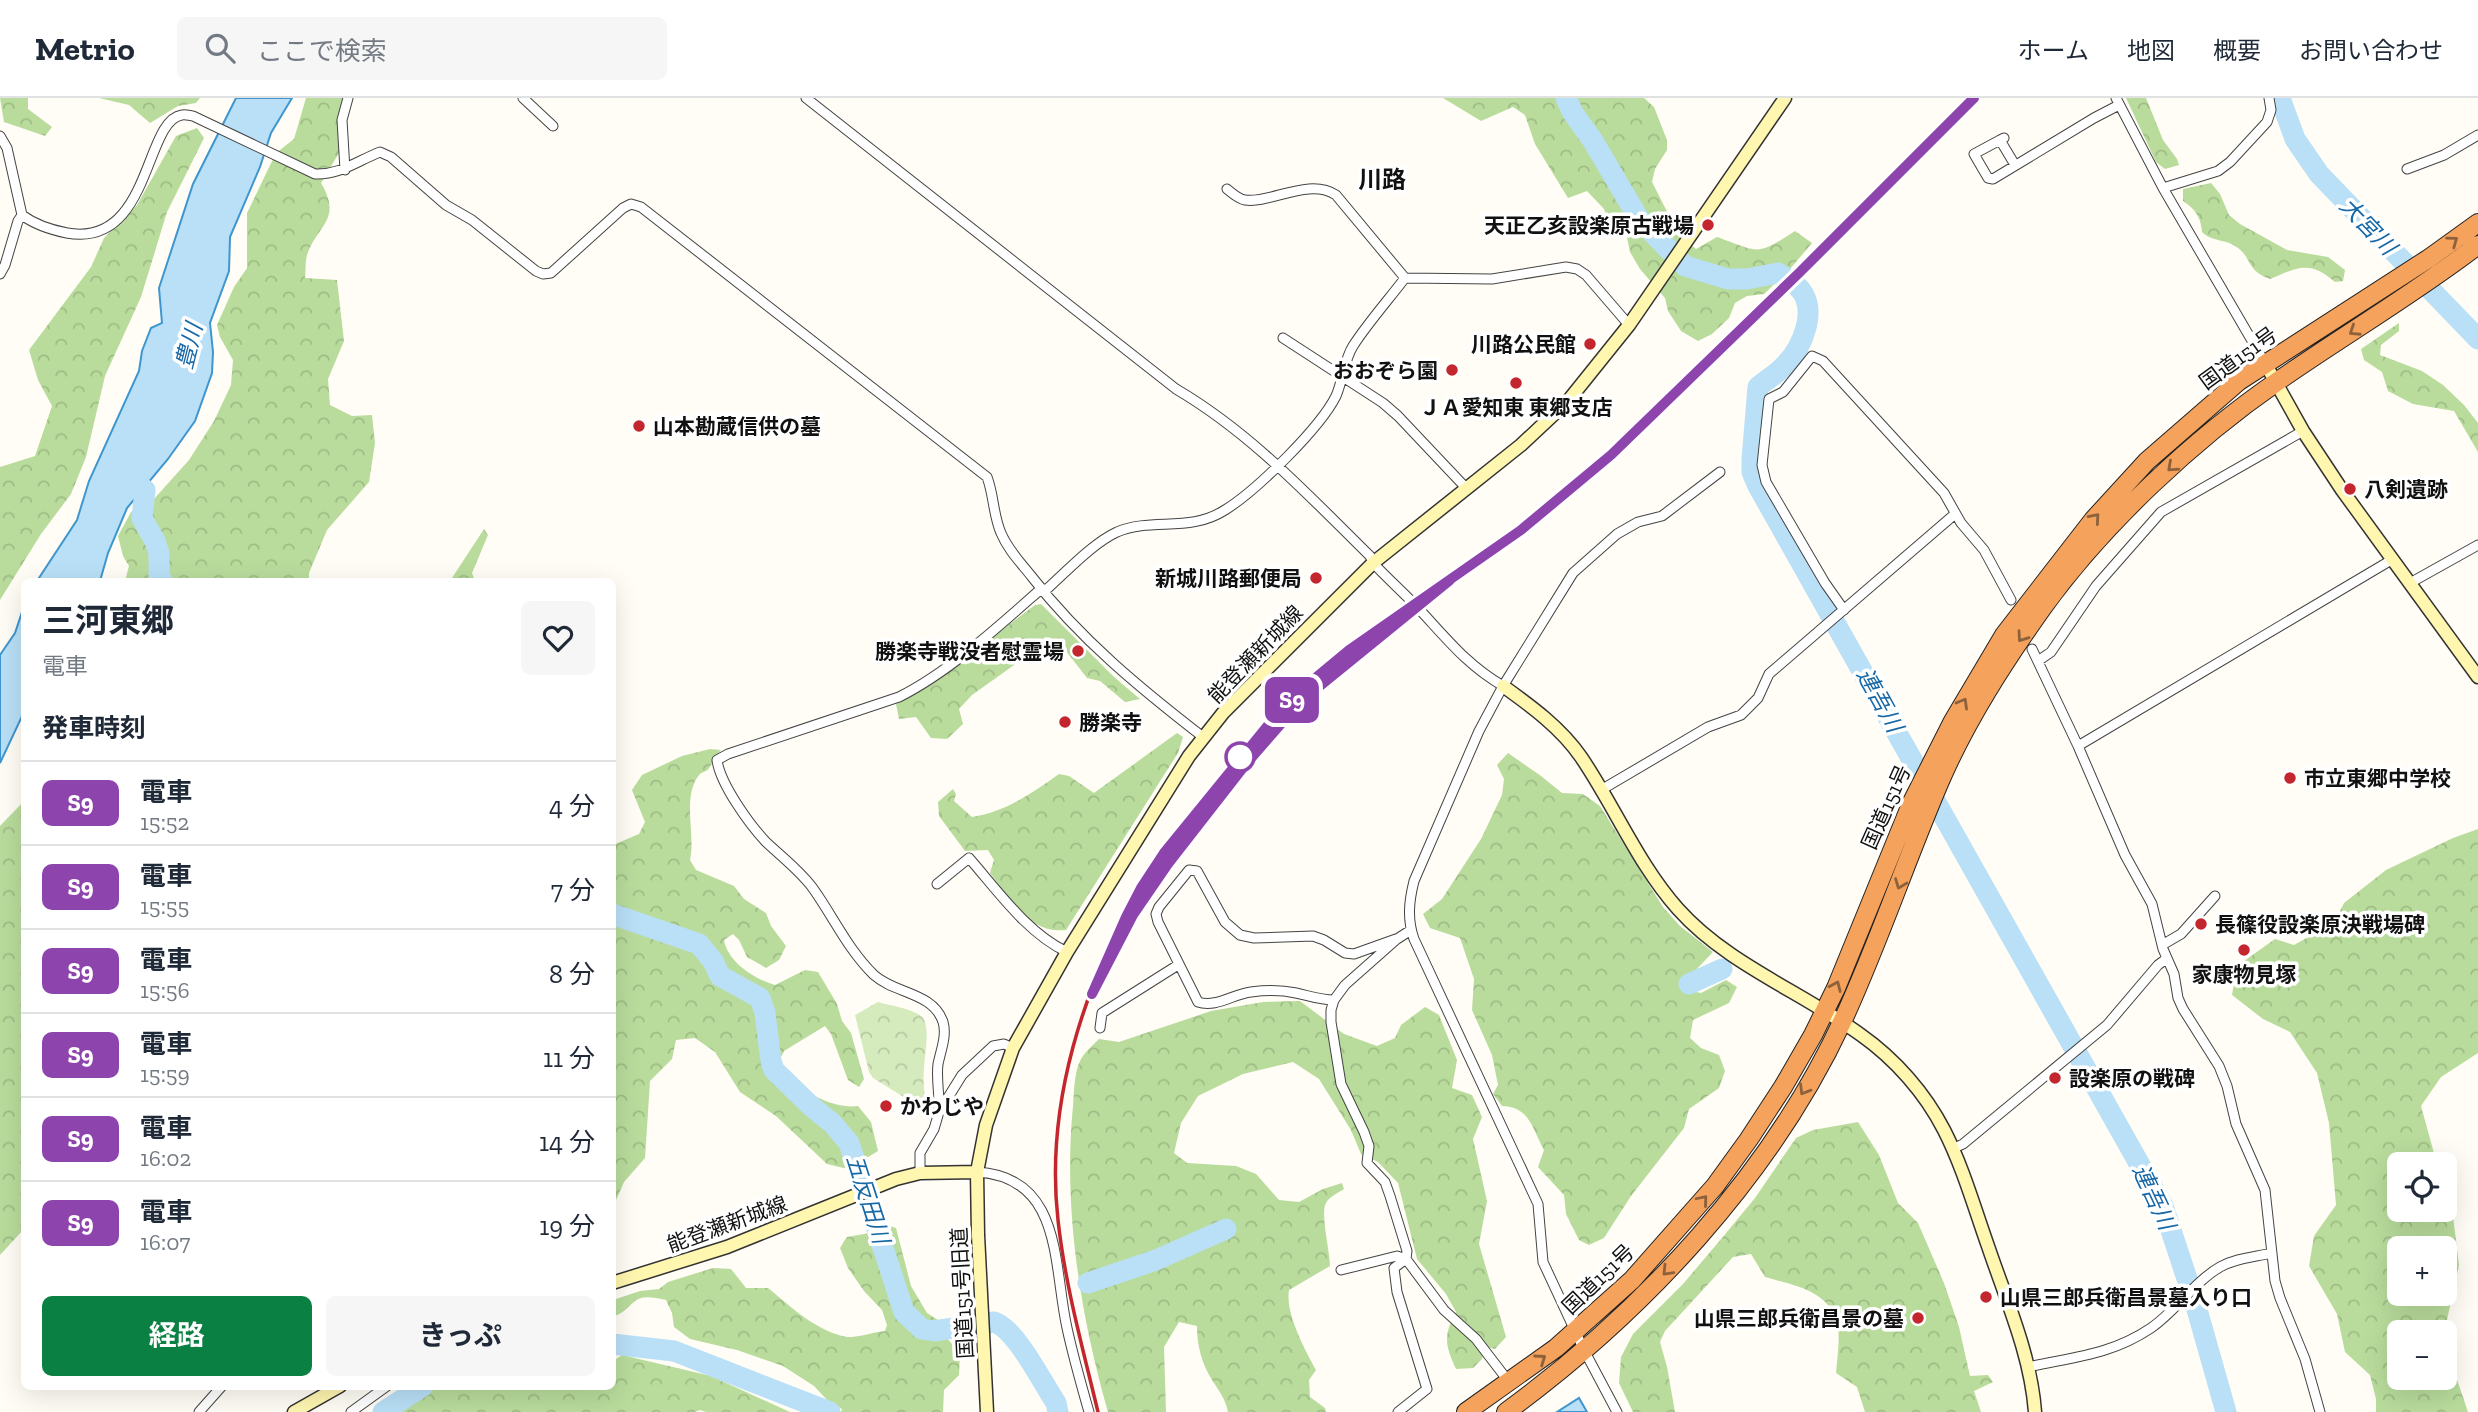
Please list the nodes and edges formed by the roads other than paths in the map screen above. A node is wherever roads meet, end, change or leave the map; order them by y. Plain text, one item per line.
1 (348, 98) edge
2 (523, 98) edge
3 (806, 98) edge
4 (1785, 98) edge
5 (2269, 98) edge
6 (2117, 102) edge
7 (553, 126) dead end
8 (2478, 135) edge
9 (0, 136) edge
10 (2015, 165) junction
11 (2407, 169) dead end
12 (345, 170) junction
13 (2163, 188) junction
14 (1227, 189) dead end
15 (22, 215) junction
16 (2478, 223) edge
17 (2478, 245) edge
18 (0, 274) edge
19 (1405, 278) junction
20 (1629, 324) junction
21 (1283, 338) dead end
22 (2265, 363) junction
23 (1343, 378) junction
24 (2277, 382) junction
25 (2303, 431) junction
26 (1278, 464) junction
27 (1720, 472) dead end
28 (1467, 489) junction
29 (1955, 514) junction
30 (2478, 545) edge
31 (2393, 559) junction
32 (1373, 563) junction
33 (2410, 583) junction
34 (1041, 589) junction
35 (2011, 600) dead end
36 (1842, 611) junction
37 (2032, 649) dead end
38 (2038, 661) junction
39 (2478, 677) edge
40 (1503, 686) junction
41 (1203, 737) junction
42 (2078, 746) junction
43 (1601, 790) junction
44 (937, 884) dead end
45 (2215, 896) dead end
46 (1411, 930) junction
47 (1397, 939) junction
48 (2162, 945) junction
49 (1067, 952) junction
50 (2166, 959) junction
51 (1178, 965) junction
52 (1334, 1000) junction
53 (1825, 1011) junction
54 (1842, 1022) junction
55 (1100, 1028) dead end
56 (1013, 1048) junction
57 (939, 1112) junction
58 (1952, 1149) junction
59 (977, 1172) junction
60 (920, 1173) junction
61 (2272, 1253) junction
62 (1406, 1259) junction
63 (1341, 1270) dead end
64 (616, 1282) edge
65 (1576, 1331) junction
66 (1584, 1350) junction
67 (2028, 1367) junction
68 (1508, 1382) junction
69 (218, 1390) edge
70 (333, 1390) edge
71 (382, 1390) edge
72 (354, 1411) edge
73 (199, 1412) edge
74 (294, 1412) edge
75 (987, 1412) edge
76 (1089, 1412) edge
77 (1398, 1412) edge
78 (1465, 1412) edge
79 (1506, 1412) edge
80 (1617, 1412) edge
81 (2035, 1412) edge
82 (2320, 1412) edge

1 - 12 street
2 - 7 street
3 - 26 street
4 - 20 main road, 能登瀬新城線
5 - 13 street
6 - 10 street
6 - 13 street
8 - 11 street
9 - 15 street
10 - 10 street
12 - 15 street
12 - 34 street
13 - 22 street
14 - 19 street
15 - 18 street
22 -> 16 highway, 国道151号
17 -> 24 highway, 国道151号
19 - 20 street
19 - 23 street
20 - 28 main road, 能登瀬新城線
21 - 23 street
22 - 24 main road
53 -> 22 highway, 国道151号
23 - 26 street
23 - 28 street
24 - 25 main road
24 -> 54 highway, 国道151号
25 - 31 main road
25 - 38 street
26 - 32 street
26 - 34 street
27 - 40 street
28 - 32 main road, 能登瀬新城線
29 - 35 street
29 - 36 street
29 - 36 street
30 - 33 street
31 - 33 main road
31 - 42 street
32 - 40 street
32 - 41 main road, 能登瀬新城線
33 - 39 main road
34 - 41 street
34 - 57 street
36 - 43 street
37 - 38 street
38 - 42 street
40 - 43 main road
40 - 46 street
41 - 49 main road, 能登瀬新城線
42 - 48 street
43 - 53 main road
44 - 49 street
45 - 48 street
46 - 47 street
46 - 65 street
47 - 51 street
47 - 52 street
48 - 50 street
49 - 56 main road, 能登瀬新城線
50 - 58 street
50 - 61 street
51 - 52 street
51 - 55 street
52 - 62 street
53 - 54 main road
65 -> 53 highway, 国道151号
54 - 58 main road
54 -> 66 highway, 国道151号
56 - 57 street
56 - 59 main road, 能登瀬新城線
57 - 60 street
58 - 67 main road
59 - 60 main road
59 - 75 main road, 国道151号旧道
59 - 76 street
60 - 64 main road, 能登瀬新城線
61 - 67 street
61 - 82 street
62 - 63 street
62 - 68 street
62 - 77 street
65 - 66 street
68 -> 65 highway, 国道151号
66 - 79 highway, 国道151号
66 - 80 street
67 - 81 main road
68 - 78 highway, 国道151号
69 - 73 street
70 - 74 main road
71 - 72 street

